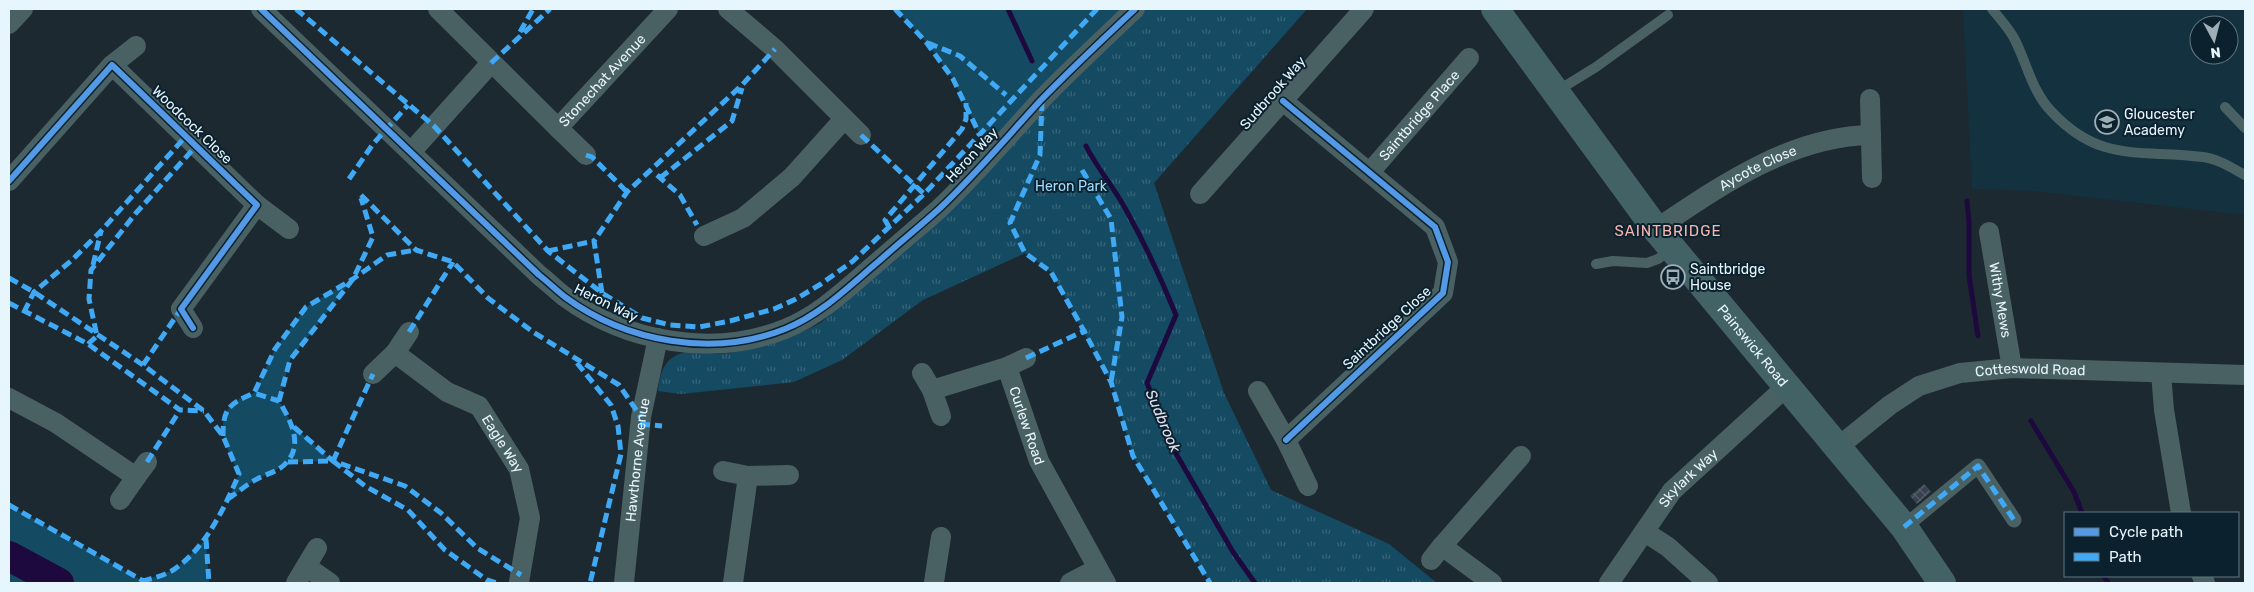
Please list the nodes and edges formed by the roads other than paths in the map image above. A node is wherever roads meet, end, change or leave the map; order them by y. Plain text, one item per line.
1 (23, 9) edge
2 (262, 9) edge
3 (438, 9) edge
4 (668, 9) edge
5 (728, 9) edge
6 (1135, 9) edge
7 (1364, 9) edge
8 (1495, 9) edge
9 (1992, 9) edge
10 (1668, 16) dead end
11 (9, 24) edge
12 (136, 46) dead end
13 (1469, 57) dead end
14 (491, 63) junction
15 (112, 65) junction
16 (1557, 91) junction
17 (1870, 99) dead end
18 (1284, 101) junction
19 (2225, 107) dead end
20 (844, 119) junction
21 (558, 128) junction
22 (2245, 128) edge
23 (861, 135) dead end
24 (1871, 135) junction
25 (411, 152) junction
26 (586, 156) dead end
27 (1370, 172) junction
28 (2245, 175) edge
29 (1872, 178) dead end
30 (9, 181) edge
31 (1211, 192) dead end
32 (257, 205) junction
33 (289, 229) dead end
34 (1989, 232) dead end
35 (704, 238) dead end
36 (1664, 239) junction
37 (1596, 264) dead end
38 (193, 328) dead end
39 (409, 332) dead end
40 (658, 338) junction
41 (395, 353) junction
42 (1026, 358) dead end
43 (1006, 367) junction
44 (2012, 368) junction
45 (2162, 373) junction
46 (373, 374) dead end
47 (2245, 375) edge
48 (1786, 387) junction
49 (1258, 391) dead end
50 (9, 398) edge
51 (941, 416) dead end
52 (1286, 440) junction
53 (1838, 447) junction
54 (1521, 456) dead end
55 (723, 471) dead end
56 (789, 475) dead end
57 (748, 476) junction
58 (1308, 486) dead end
59 (120, 500) dead end
60 (2181, 512) edge
61 (2014, 520) dead end
62 (1904, 528) junction
63 (1645, 532) junction
64 (941, 537) dead end
65 (317, 548) dead end
66 (301, 575) edge
67 (1102, 576) edge
68 (330, 583) edge
69 (522, 583) edge
70 (624, 583) edge
71 (733, 583) edge
72 (936, 583) edge
73 (1070, 583) edge
74 (1492, 583) edge
75 (1609, 583) edge
76 (1708, 583) edge
77 (1942, 583) edge

1 - 11 street
2 - 25 street, Heron Way
3 - 14 street, Stonechat Avenue
4 - 21 street, Stonechat Avenue
5 - 20 street
6 - 40 street, Heron Way
7 - 18 street, Sudbrook Way
8 - 16 main road, Painswick Road
9 - 28 lane
10 - 16 lane
12 - 15 street
13 - 27 street, Saintbridge Place
14 - 21 street, Stonechat Avenue
14 - 25 street
15 - 30 street
15 - 32 street, Woodcock Close
16 - 36 main road, Painswick Road
17 - 24 street
18 - 27 street, Saintbridge Close
18 - 31 street, Sudbrook Way
19 - 22 lane
20 - 23 street
20 - 35 street
21 - 26 street
24 - 29 street
24 - 36 street, Aycote Close
25 - 40 street, Heron Way
27 - 52 street, Saintbridge Close
32 - 33 street, Woodcock Close
32 - 38 street
34 - 44 street, Withy Mews
36 - 37 lane
36 - 48 main road, Painswick Road
39 - 41 street
40 - 70 street, Hawthorne Avenue
41 - 46 street
41 - 69 street, Eagle Way
42 - 43 street
43 - 51 street
43 - 67 street, Curlew Road
44 - 45 street, Cotteswold Road
44 - 53 street, Cotteswold Road
45 - 47 street, Cotteswold Road
45 - 60 street
48 - 53 main road, Painswick Road
48 - 63 street, Skylark Way
49 - 52 street
50 - 59 street
52 - 58 street
53 - 62 main road, Painswick Road
54 - 74 street
55 - 57 street
56 - 57 street
57 - 71 street
61 - 62 street
62 - 77 main road, Painswick Road
63 - 75 street, Skylark Way
63 - 76 street
64 - 72 street
65 - 66 street
66 - 68 street
67 - 73 street, Curlew Road

